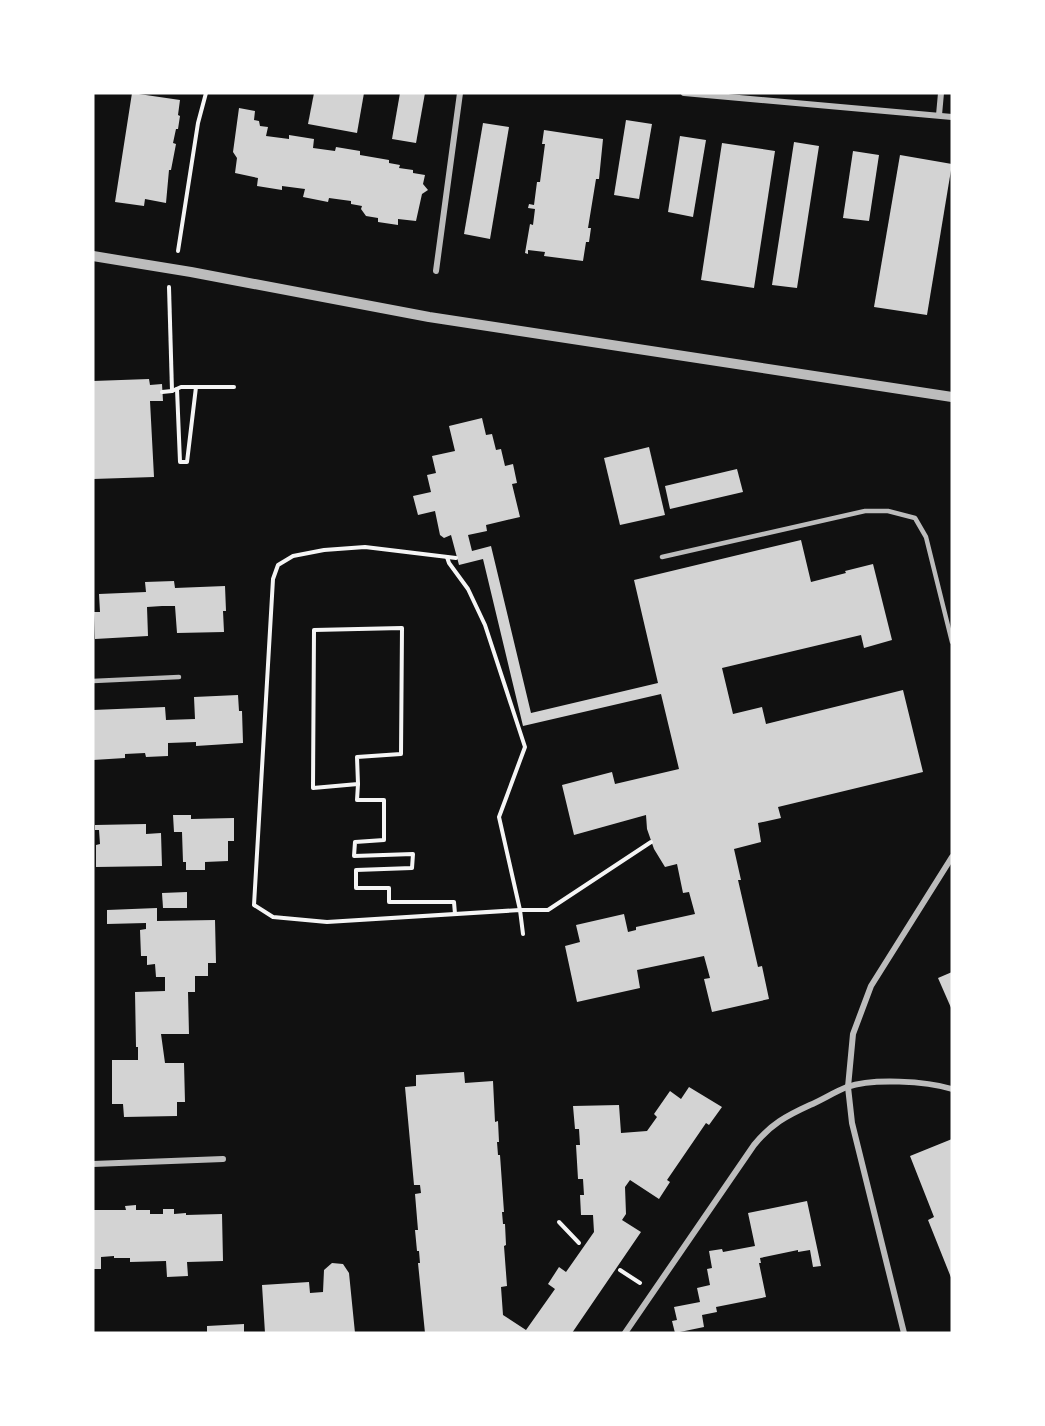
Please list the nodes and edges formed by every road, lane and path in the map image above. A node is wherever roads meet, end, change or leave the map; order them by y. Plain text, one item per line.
1 (206, 93) edge
2 (460, 93) edge
3 (684, 93) edge
4 (941, 93) edge
5 (939, 115) junction
6 (952, 117) edge
7 (93, 256) edge
8 (172, 269) junction
9 (436, 271) dead end
10 (196, 387) junction
11 (234, 387) dead end
12 (175, 390) junction
13 (162, 392) dead end
14 (952, 397) edge
15 (447, 557) junction
16 (662, 557) dead end
17 (456, 558) dead end
18 (952, 642) edge
19 (179, 677) dead end
20 (93, 681) edge
21 (358, 784) junction
22 (651, 842) dead end
23 (952, 857) edge
24 (520, 910) junction
25 (455, 914) junction
26 (523, 934) dead end
27 (848, 1086) junction
28 (952, 1089) edge
29 (223, 1159) dead end
30 (93, 1164) edge
31 (559, 1222) dead end
32 (579, 1243) dead end
33 (625, 1333) edge
34 (904, 1333) edge

1 - 8 path
2 - 9 street
3 - 5 street
4 - 5 street
5 - 6 street
7 - 8 street
8 - 12 path
8 - 14 street
10 - 11 path
10 - 12 path
10 - 12 path
12 - 13 path
15 - 17 path
15 - 24 path
15 - 25 path
16 - 18 lane
19 - 20 lane
21 - 21 path
21 - 25 path
22 - 24 path
23 - 27 street
24 - 25 path
24 - 26 path
27 - 28 street
27 - 33 street
27 - 34 street
29 - 30 street
31 - 32 path

